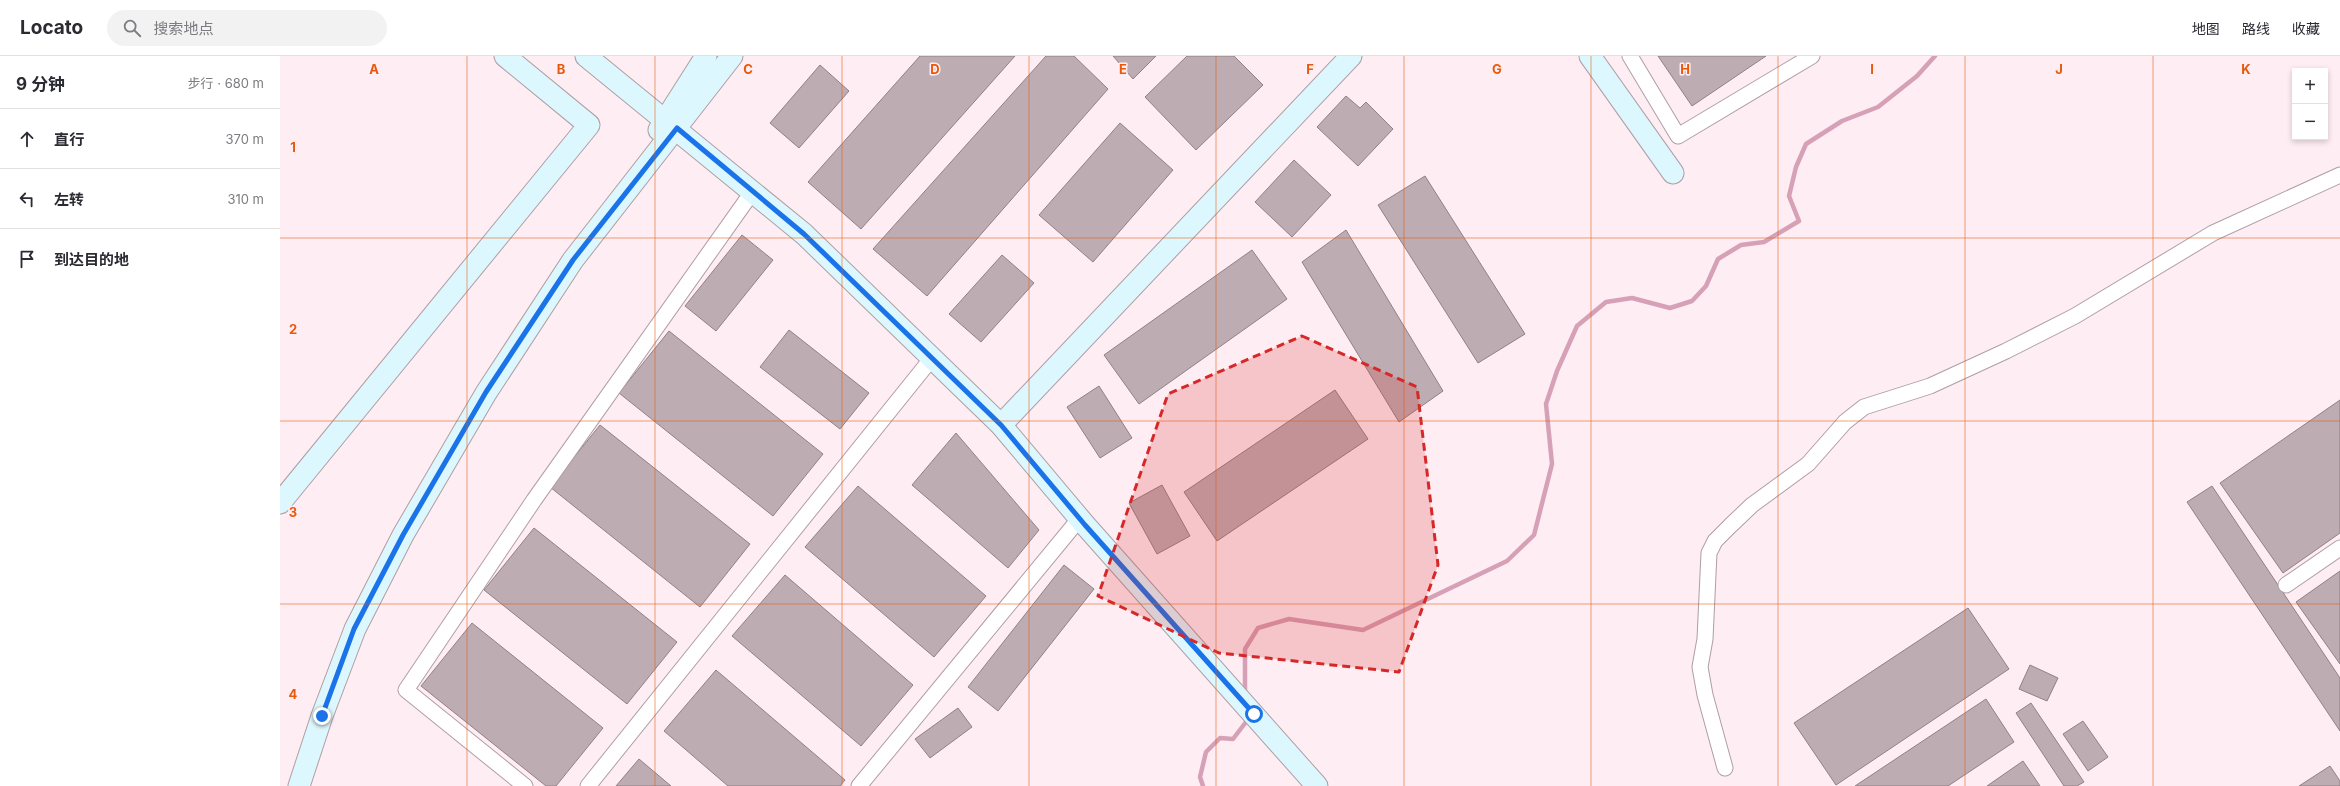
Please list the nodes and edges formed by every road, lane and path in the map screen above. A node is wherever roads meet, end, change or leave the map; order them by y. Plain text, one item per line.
1 (505, 56) edge
2 (586, 56) edge
3 (706, 56) edge
4 (732, 56) edge
5 (1351, 56) edge
6 (1590, 56) edge
7 (1630, 56) edge
8 (1812, 56) edge
9 (672, 124) junction
10 (1673, 173) dead end
11 (2340, 175) edge
12 (753, 191) junction
13 (932, 358) junction
14 (1001, 425) junction
15 (280, 504) edge
16 (1080, 518) junction
17 (2340, 548) edge
18 (2286, 585) dead end
19 (1725, 768) dead end
20 (288, 786) edge
21 (299, 786) edge
22 (525, 786) edge
23 (588, 786) edge
24 (859, 786) edge
25 (1317, 786) edge

1 - 15 street
2 - 9 street
3 - 9 street
4 - 9 street
5 - 14 street
6 - 10 street
7 - 8 street
9 - 12 street
9 - 20 street
9 - 21 street
11 - 19 street
12 - 13 street
12 - 22 street
13 - 14 street
13 - 23 street
14 - 16 street
16 - 24 street
16 - 25 street
17 - 18 street

